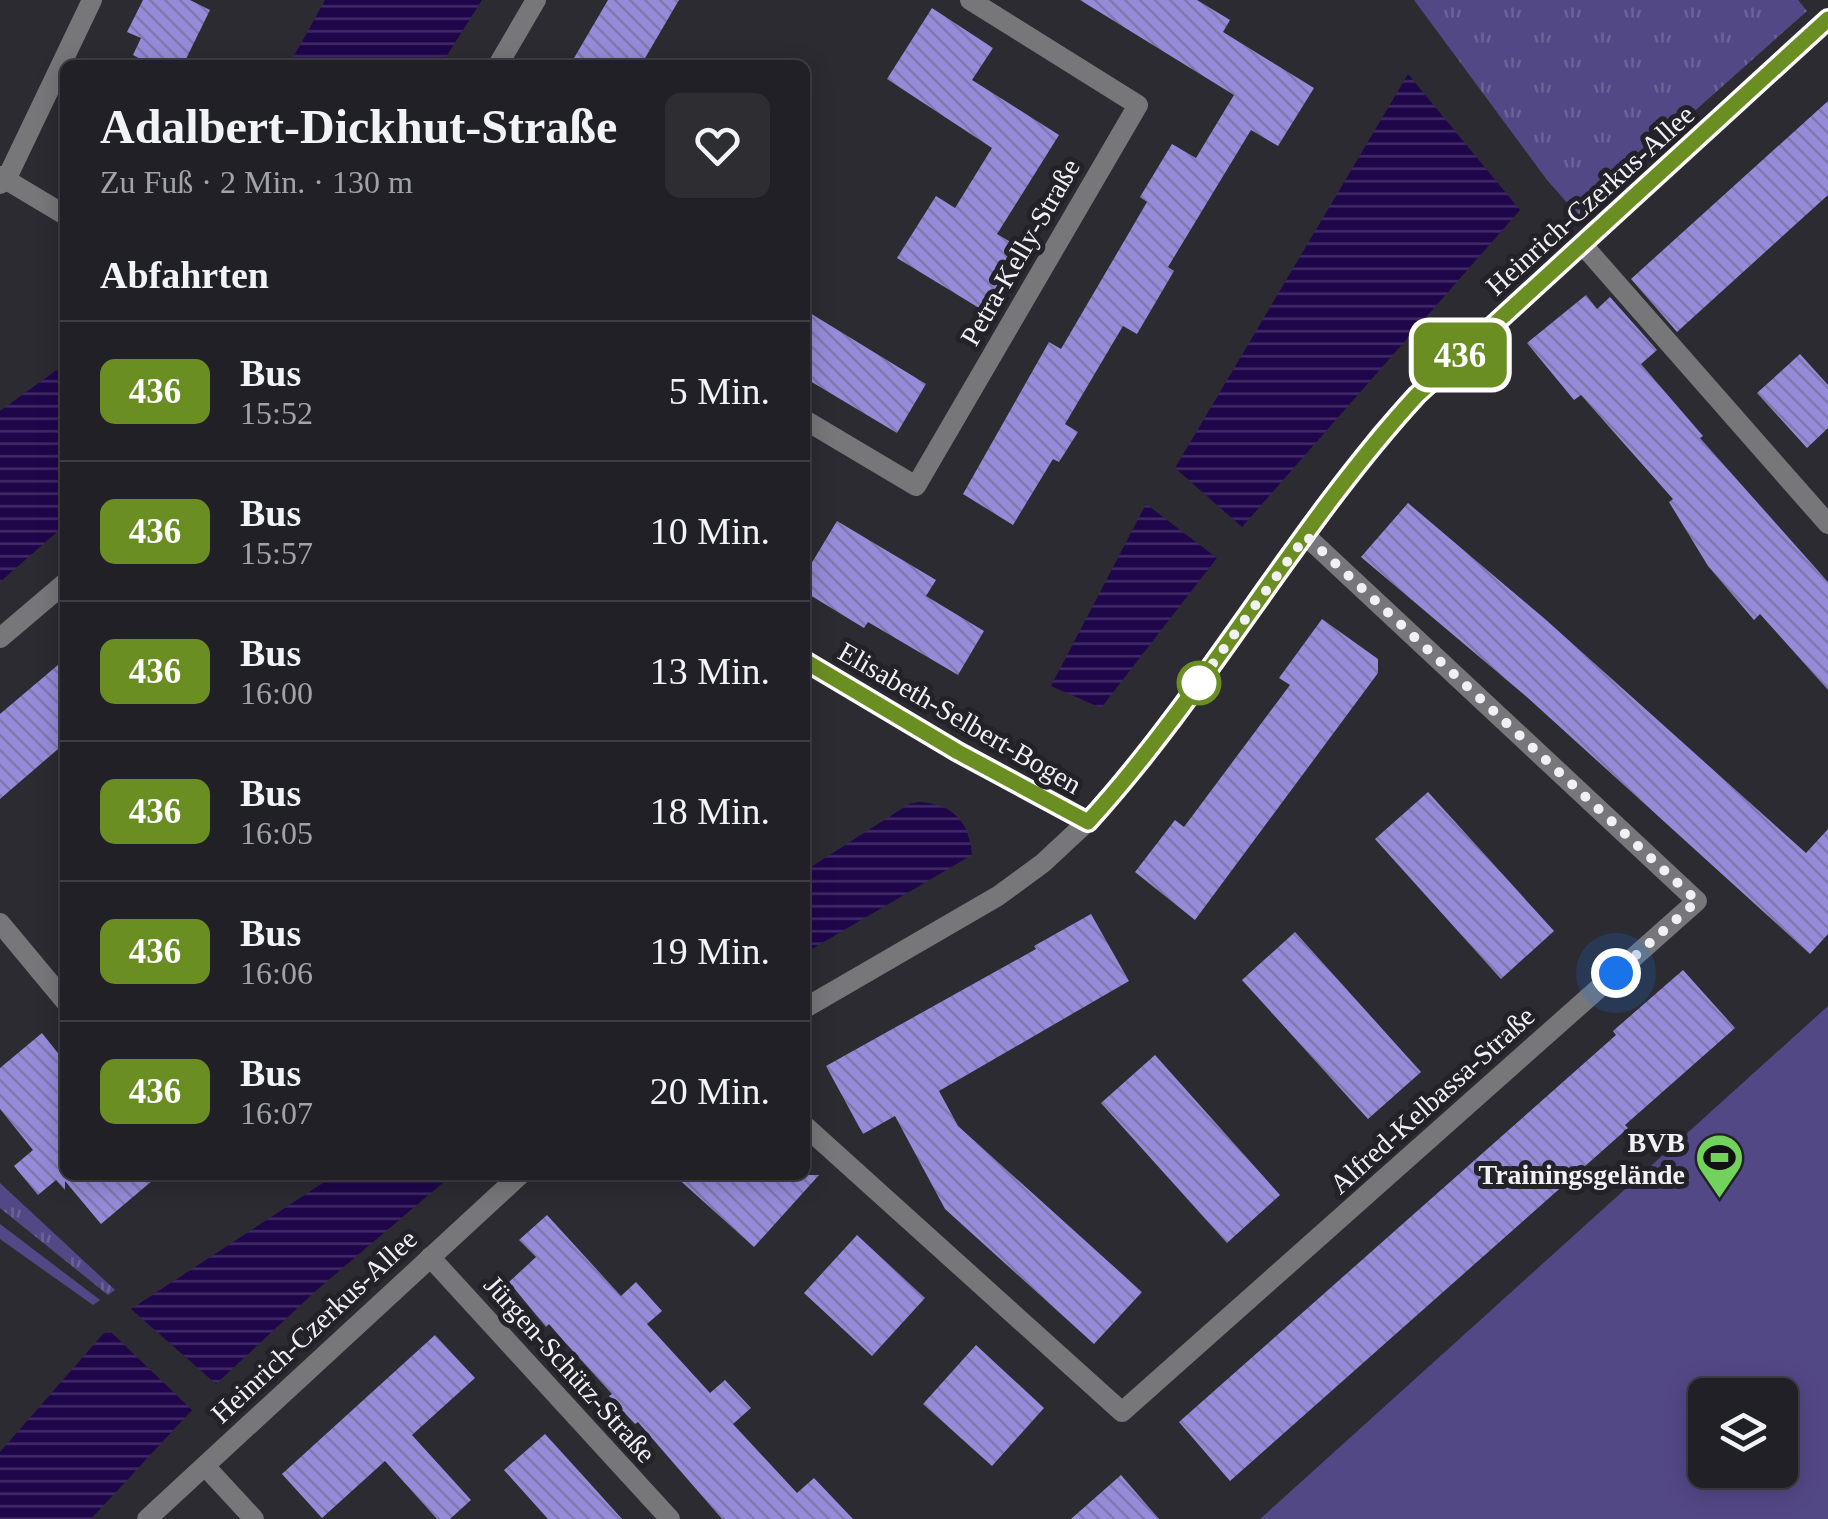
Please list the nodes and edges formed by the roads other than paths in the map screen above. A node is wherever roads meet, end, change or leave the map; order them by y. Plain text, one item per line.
1 (92, 0) edge
2 (536, 0) edge
3 (970, 0) edge
4 (1828, 20) edge
5 (62, 60) edge
6 (501, 60) edge
7 (60, 64) edge
8 (2, 180) edge
9 (60, 212) edge
10 (1582, 244) junction
11 (810, 423) edge
12 (1828, 524) edge
13 (1306, 536) junction
14 (60, 587) edge
15 (0, 638) edge
16 (810, 664) edge
17 (1088, 822) junction
18 (0, 923) edge
19 (60, 995) edge
20 (810, 1005) edge
21 (810, 1131) edge
22 (515, 1180) edge
23 (430, 1257) junction
24 (205, 1466) junction
25 (146, 1519) edge
26 (254, 1519) edge
27 (670, 1519) edge

1 - 5 street
2 - 6 street
3 - 11 street, Petra-Kelly-Straße
4 - 10 street, Heinrich-Czerkus-Allee
7 - 8 street
8 - 9 street
10 - 12 street
10 - 13 street, Heinrich-Czerkus-Allee
13 - 17 street, Heinrich-Czerkus-Allee
13 - 21 street, Alfred-Kelbassa-Straße
14 - 15 street
16 - 17 street, Elisabeth-Selbert-Bogen
17 - 20 street, Heinrich-Czerkus-Allee
18 - 19 street
22 - 23 street, Heinrich-Czerkus-Allee
23 - 24 street, Heinrich-Czerkus-Allee
23 - 27 street, Jürgen-Schütz-Straße
24 - 25 street, Heinrich-Czerkus-Allee
24 - 26 street

